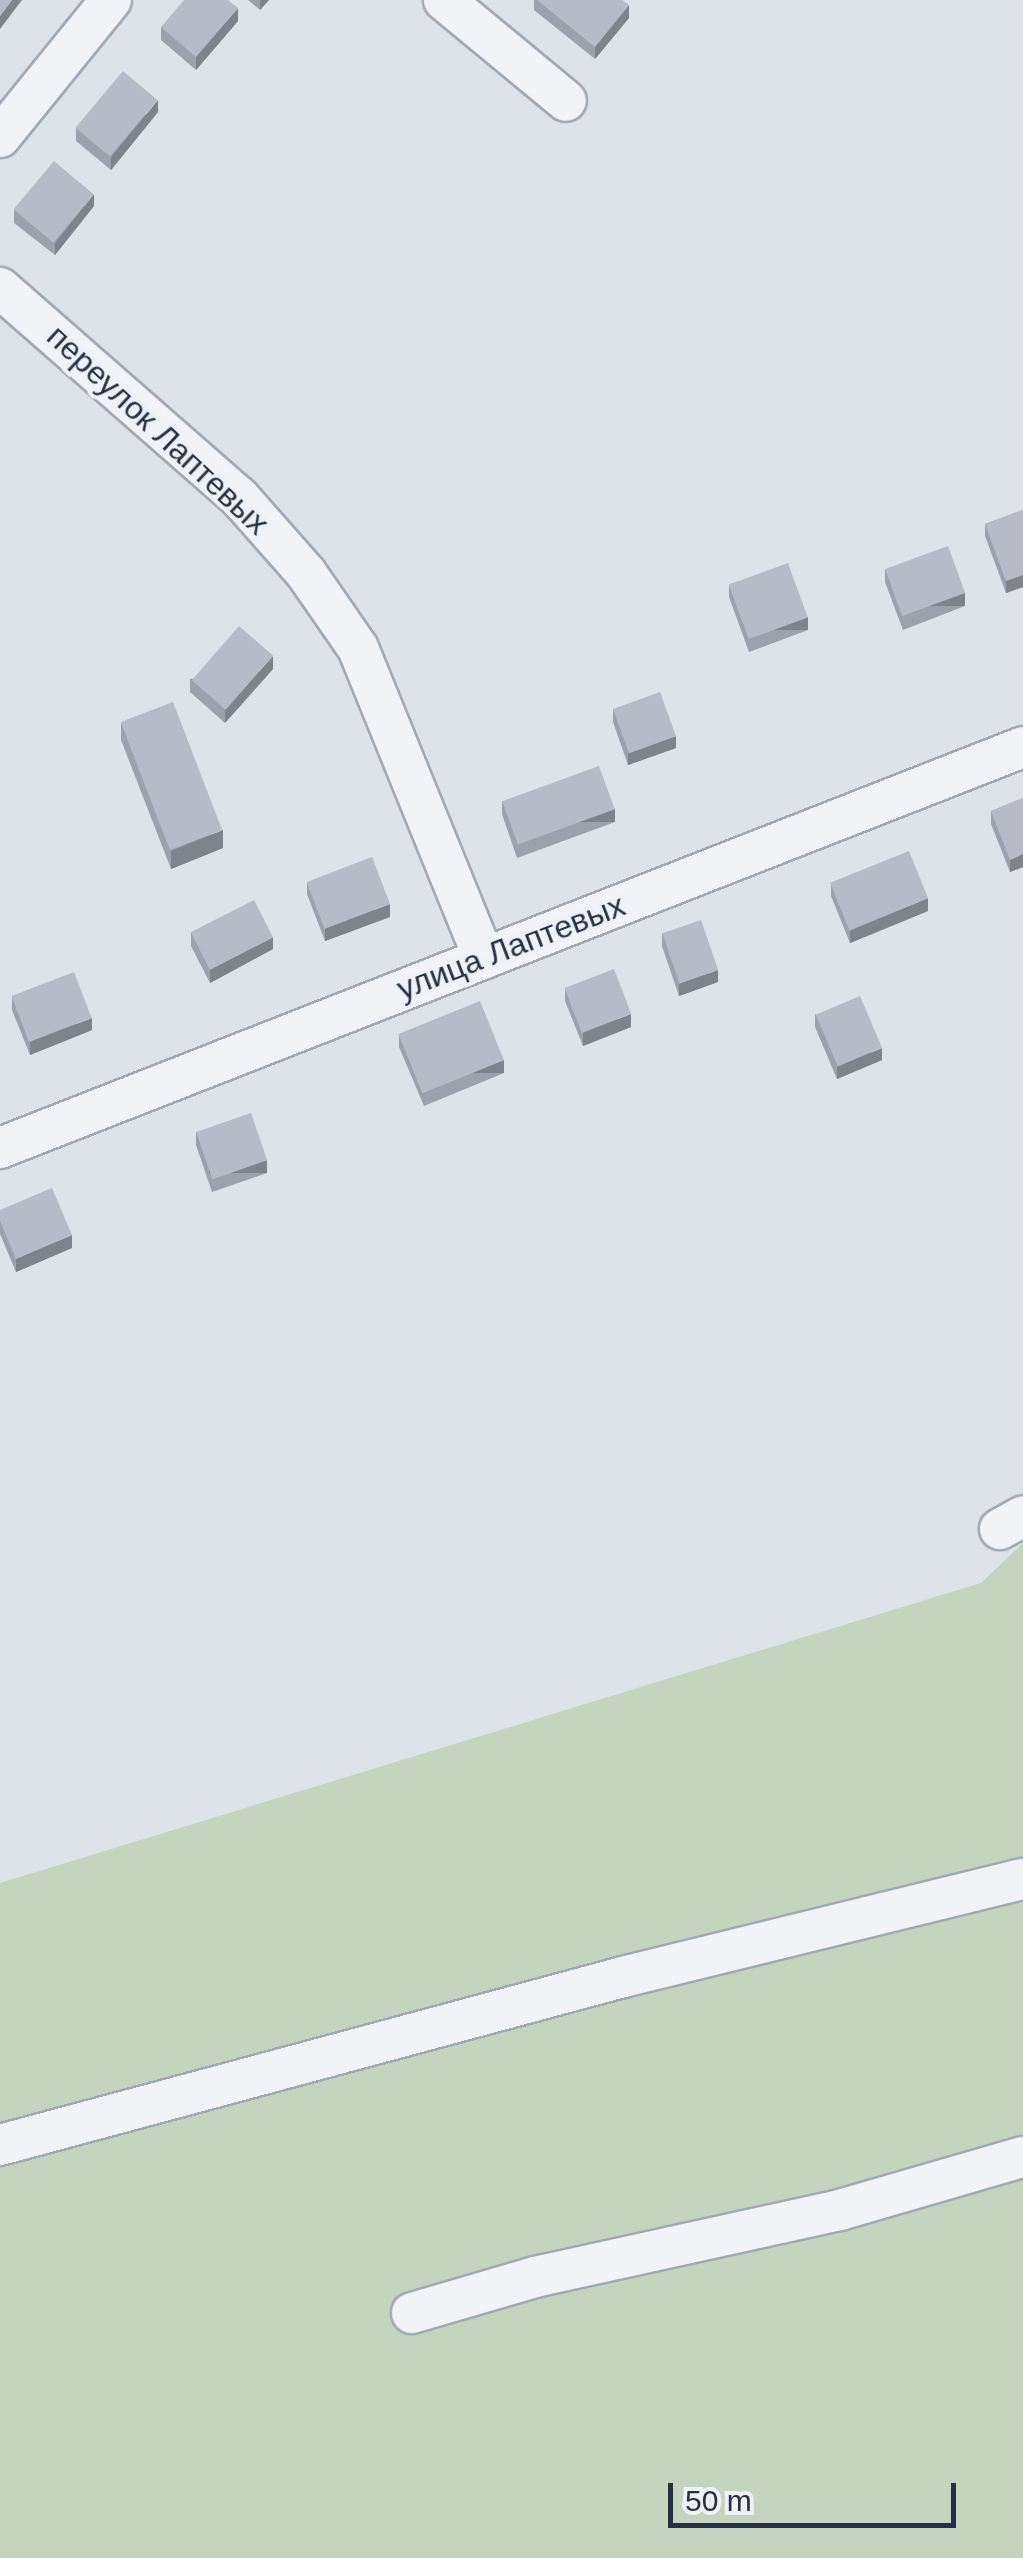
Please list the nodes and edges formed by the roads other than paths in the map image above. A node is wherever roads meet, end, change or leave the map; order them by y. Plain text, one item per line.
1 (111, 0) edge
2 (444, 0) edge
3 (566, 102) dead end
4 (0, 137) edge
5 (0, 288) edge
6 (1023, 747) edge
7 (484, 958) junction
8 (0, 1148) edge
9 (1023, 1879) edge
10 (0, 2145) edge
11 (1023, 2157) edge
12 (412, 2313) dead end

1 - 4 street
2 - 3 street
5 - 7 street, переулок Лаптевых
6 - 7 street, улица Лаптевых
7 - 8 street, улица Лаптевых
9 - 10 street
11 - 12 street

